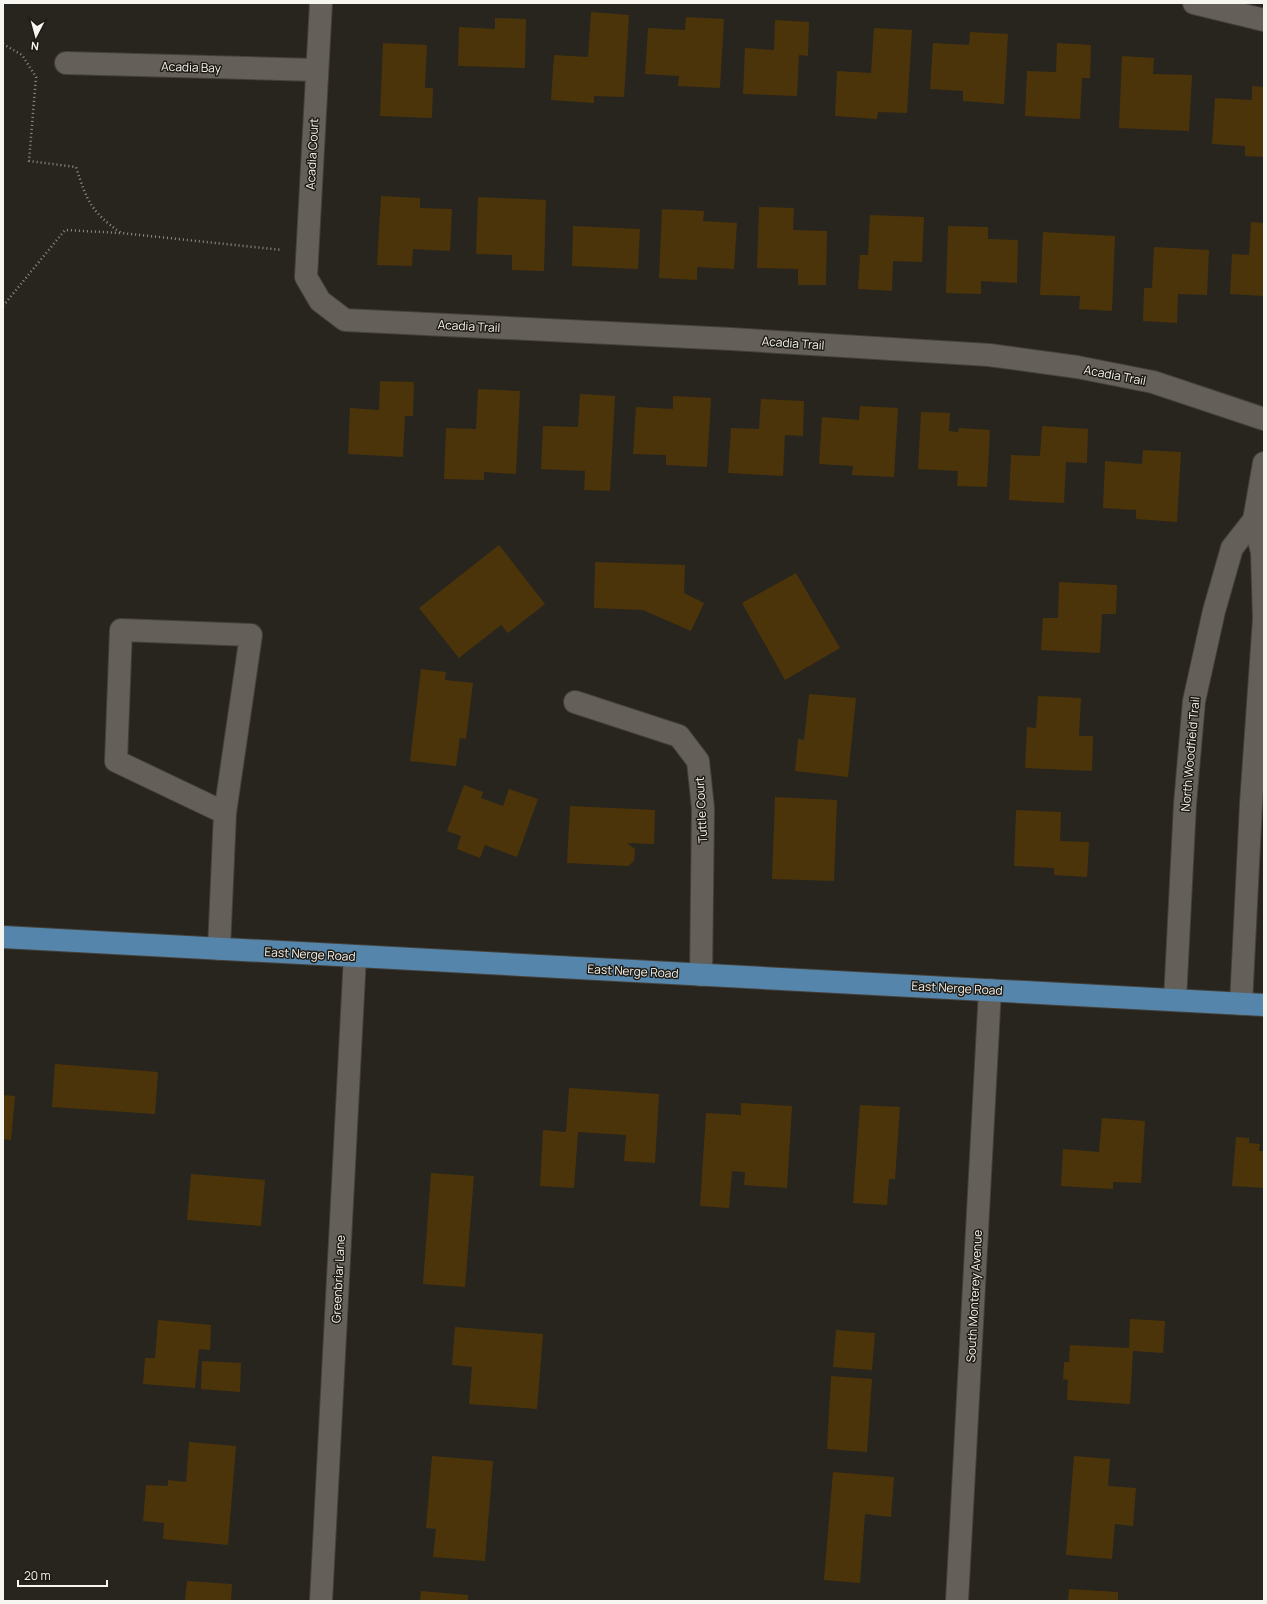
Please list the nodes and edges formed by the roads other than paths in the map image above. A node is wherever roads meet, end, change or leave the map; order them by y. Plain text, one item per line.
1 (321, 3) edge
2 (1194, 3) edge
3 (1264, 20) edge
4 (66, 63) dead end
5 (316, 70) junction
6 (320, 301) joint
7 (1264, 419) edge
8 (1264, 463) edge
9 (1254, 520) junction
10 (575, 702) dead end
11 (226, 814) junction
12 (3, 937) edge
13 (219, 949) junction
14 (355, 956) junction
15 (701, 975) junction
16 (990, 990) junction
17 (1175, 1000) junction
18 (1241, 1004) junction
19 (1264, 1005) edge
20 (321, 1601) edge
21 (957, 1601) edge

1 - 5 street, Acadia Court
2 - 3 street
4 - 5 street, Acadia Bay
5 - 6 street, Acadia Court
6 - 7 street, Acadia Trail
8 - 9 street, North Woodfield Trail
9 - 17 street, North Woodfield Trail
9 - 18 street, North Woodfield Trail
10 - 15 street, Tuttle Court
11 - 11 street
11 - 13 street
12 - 13 main road, East Nerge Road
13 - 14 main road, East Nerge Road
14 - 15 main road, East Nerge Road
14 - 20 street, Greenbriar Lane
15 - 16 main road, East Nerge Road
16 - 17 main road, East Nerge Road
16 - 21 street, South Monterey Avenue
17 - 18 main road, East Nerge Road
18 - 19 main road, East Nerge Road

